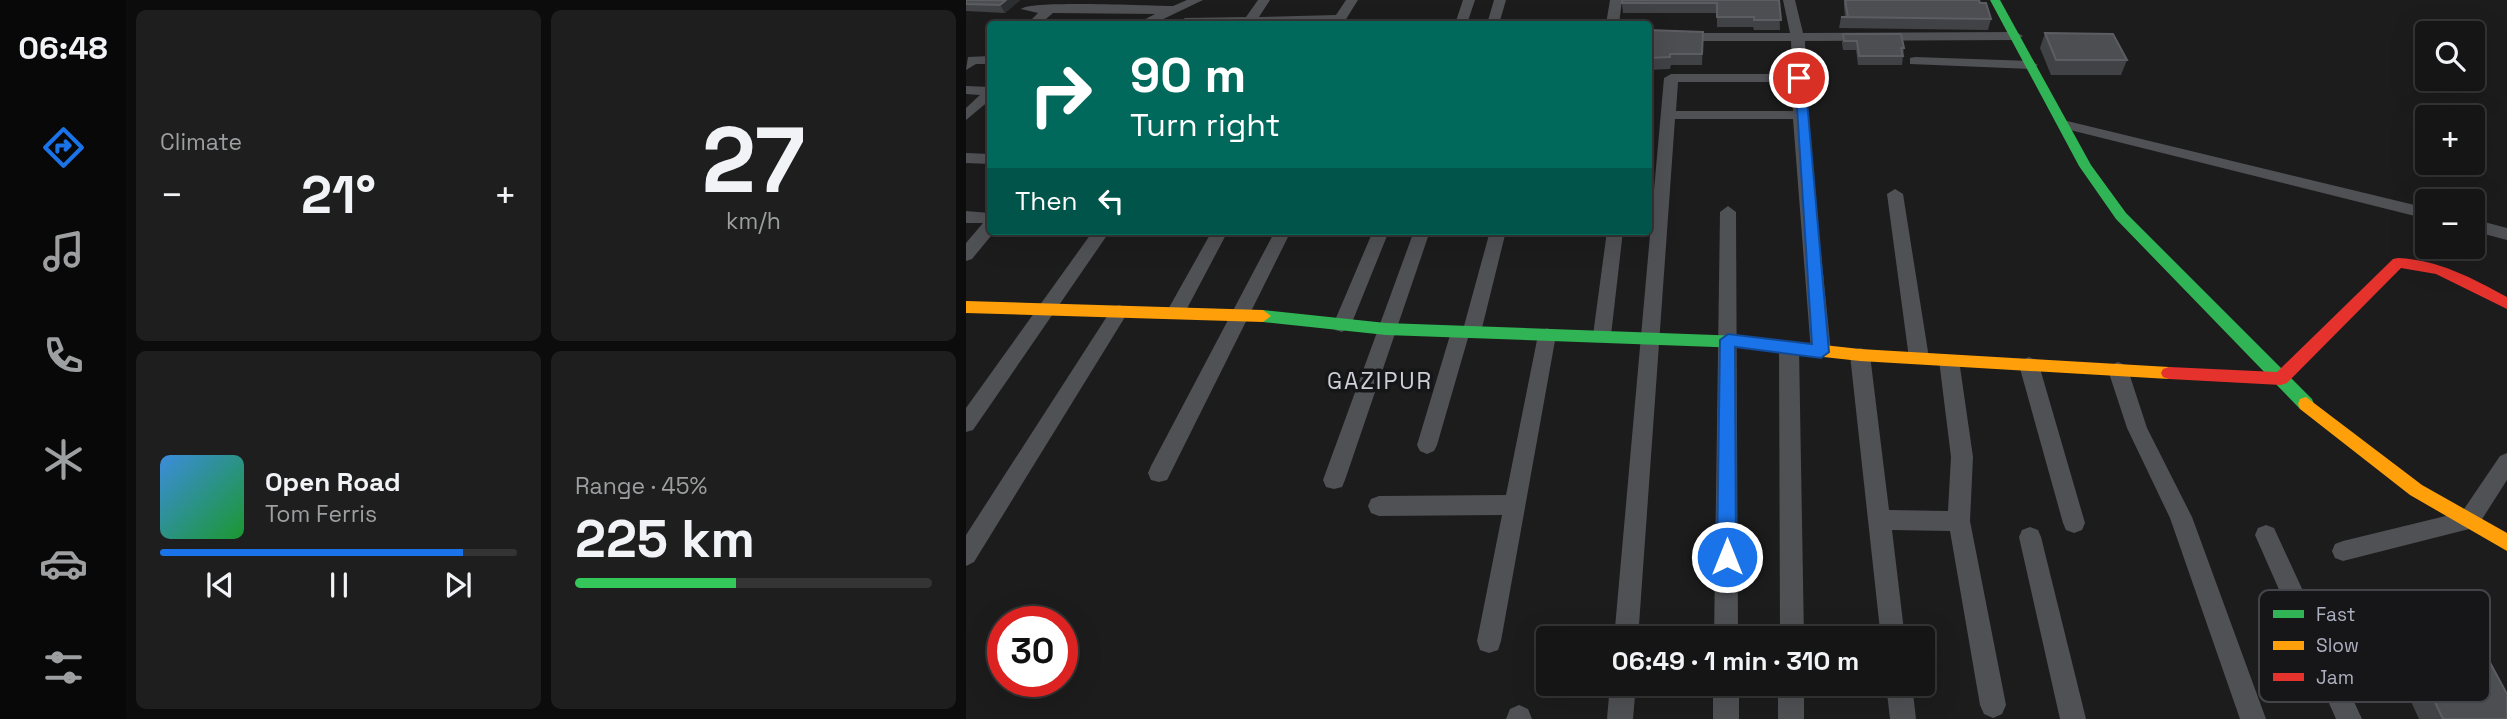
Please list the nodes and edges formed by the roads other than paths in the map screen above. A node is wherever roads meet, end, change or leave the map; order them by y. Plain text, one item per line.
1 (1197, 0) edge
2 (1264, 0) edge
3 (1352, 0) edge
4 (1469, 0) edge
5 (1500, 0) edge
6 (1616, 0) edge
7 (1789, 0) edge
8 (1995, 0) edge
9 (1051, 8) junction
10 (1027, 9) dead end
11 (1175, 10) junction
12 (1036, 21) edge
13 (1150, 21) edge
14 (1250, 21) edge
15 (1340, 21) edge
16 (1462, 21) edge
17 (1494, 21) edge
18 (1613, 21) edge
19 (2016, 36) junction
20 (1652, 37) edge
21 (1798, 38) junction
22 (987, 60) edge
23 (1915, 61) dead end
24 (2031, 65) junction
25 (966, 66) edge
26 (1799, 78) junction
27 (966, 90) edge
28 (987, 92) edge
29 (987, 95) edge
30 (1667, 115) junction
31 (1800, 115) junction
32 (966, 116) edge
33 (2063, 124) junction
34 (1895, 194) dead end
35 (2415, 211) edge
36 (1728, 212) dead end
37 (966, 217) edge
38 (987, 218) edge
39 (2485, 228) edge
40 (987, 230) edge
41 (2507, 234) edge
42 (1099, 235) edge
43 (1218, 235) edge
44 (1281, 235) edge
45 (1379, 235) edge
46 (1421, 235) edge
47 (1496, 235) edge
48 (1614, 235) edge
49 (966, 256) edge
50 (2507, 303) edge
51 (966, 307) edge
52 (1044, 311) junction
53 (1119, 312) junction
54 (1175, 313) junction
55 (1240, 314) junction
56 (1342, 325) junction
57 (1386, 329) junction
58 (1466, 332) junction
59 (1547, 335) junction
60 (1602, 335) junction
61 (1649, 337) junction
62 (1728, 340) junction
63 (1789, 348) junction
64 (1821, 352) junction
65 (1860, 355) junction
66 (1919, 358) junction
67 (1949, 360) junction
68 (2029, 365) junction
69 (2118, 370) junction
70 (2281, 379) junction
71 (970, 414) edge
72 (1427, 445) dead end
73 (2507, 462) edge
74 (1159, 473) dead end
75 (1334, 480) dead end
76 (1515, 505) junction
77 (1379, 506) dead end
78 (1879, 520) junction
79 (2469, 520) junction
80 (1959, 522) junction
81 (2074, 523) dead end
82 (2266, 535) dead end
83 (2030, 537) dead end
84 (2507, 543) edge
85 (2343, 551) dead end
86 (966, 555) edge
87 (2291, 590) edge
88 (1627, 626) edge
89 (1726, 626) edge
90 (1792, 626) edge
91 (1891, 626) edge
92 (1489, 641) dead end
93 (1622, 696) edge
94 (1726, 696) edge
95 (1791, 696) edge
96 (1900, 696) edge
97 (2341, 702) edge
98 (1993, 705) dead end
99 (1620, 719) edge
100 (1726, 719) edge
101 (1791, 719) edge
102 (1903, 719) edge
103 (2073, 719) edge
104 (2253, 719) edge
105 (2349, 719) edge

1 - 11 street
2 - 14 street
3 - 15 street
4 - 16 street
5 - 17 street
6 - 18 street
7 - 21 street
8 - 19 street
9 - 10 street
9 - 11 street
9 - 12 street
11 - 13 street
19 - 21 street
19 - 24 street
20 - 21 street
21 - 26 street
22 - 25 street
23 - 24 street
24 - 33 street
26 - 30 street
26 - 31 street
27 - 28 street
29 - 32 street
30 - 31 street
30 - 61 street
31 - 64 street
33 - 35 street
33 - 70 street
34 - 66 street
36 - 62 street
37 - 38 street
39 - 41 street
40 - 49 street
42 - 52 street
43 - 54 street
44 - 55 street
45 - 56 street
46 - 57 street
47 - 58 street
48 - 60 street
50 - 70 street
51 - 52 street
52 - 53 street
52 - 71 street
53 - 54 street
53 - 86 street
54 - 55 street
55 - 56 street
55 - 74 street
56 - 57 street
57 - 58 street
57 - 75 street
58 - 59 street
58 - 72 street
59 - 60 street
59 - 76 street
60 - 61 street
61 - 62 street
61 - 88 street
62 - 63 street
62 - 89 street
63 - 64 street
63 - 90 street
64 - 65 street
65 - 66 street
65 - 78 street
66 - 67 street
67 - 68 street
67 - 80 street
68 - 69 street
68 - 81 street
69 - 70 street
69 - 104 street
70 - 79 street
73 - 79 street
76 - 77 street
76 - 92 street
78 - 80 street
78 - 91 street
79 - 84 street
79 - 85 street
80 - 98 street
82 - 87 street
83 - 103 street
93 - 99 street
94 - 100 street
95 - 101 street
96 - 102 street
97 - 105 street

